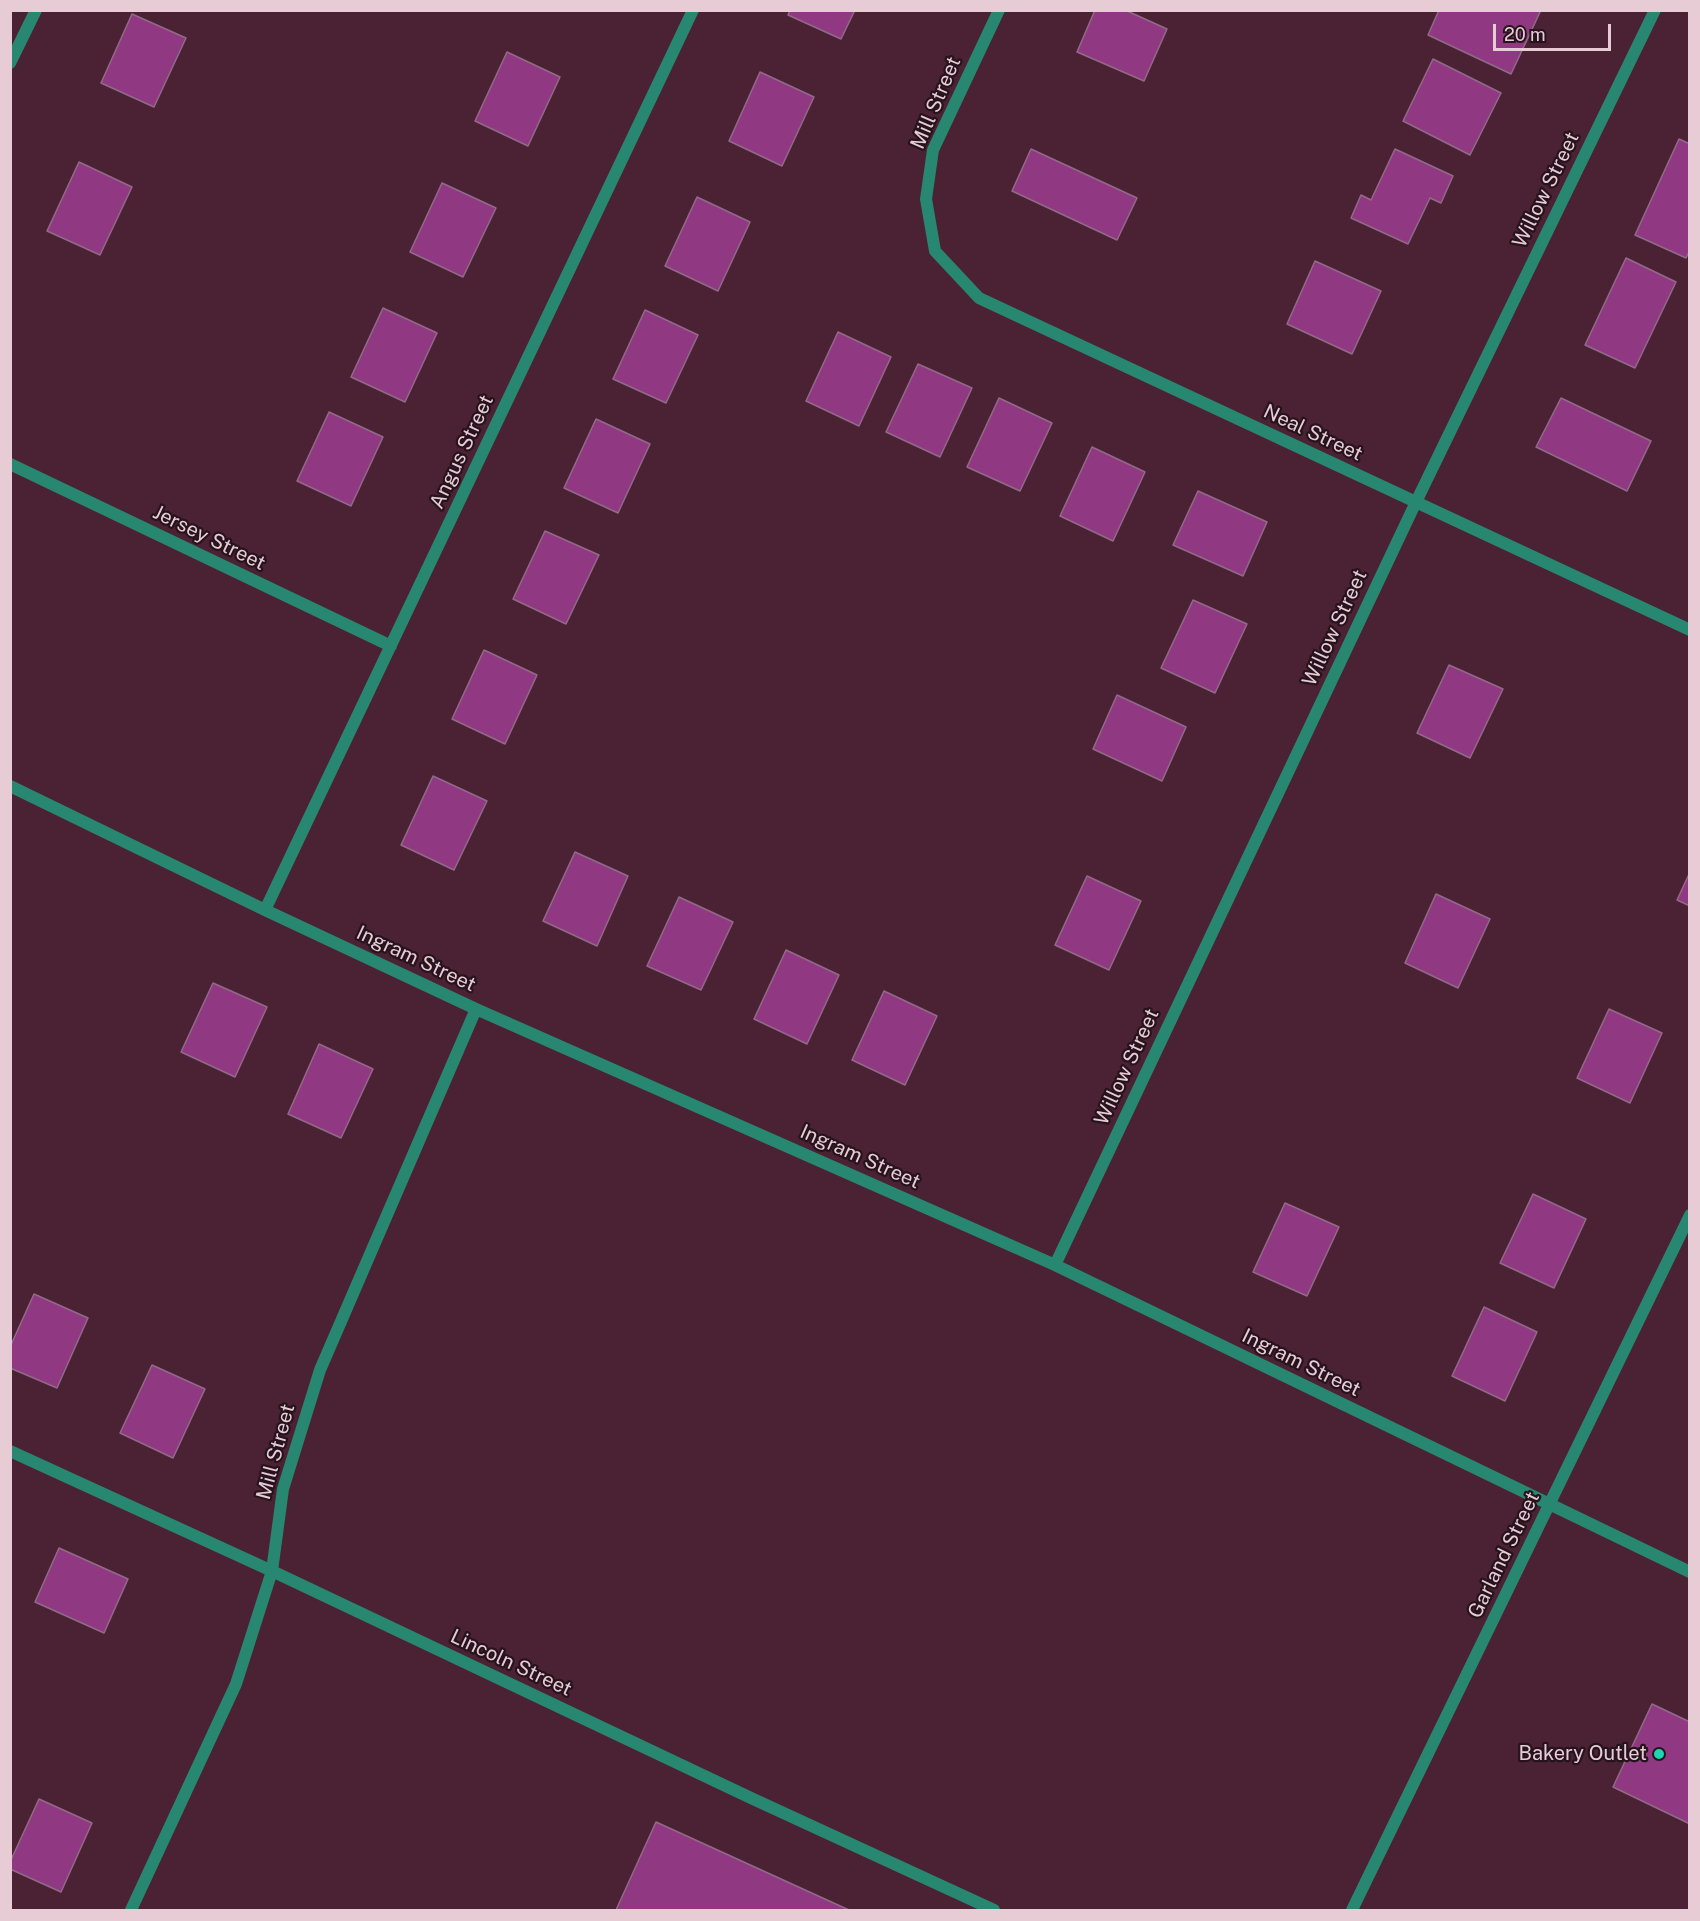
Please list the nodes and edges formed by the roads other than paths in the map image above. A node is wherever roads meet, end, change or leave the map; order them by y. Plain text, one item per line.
1 (36, 10) edge
2 (693, 10) edge
3 (999, 10) edge
4 (1655, 10) edge
5 (10, 63) edge
6 (935, 251) joint
7 (10, 464) edge
8 (1416, 502) junction
9 (1689, 630) edge
10 (391, 646) junction
11 (10, 786) edge
12 (265, 910) junction
13 (476, 1009) junction
14 (1689, 1215) edge
15 (1055, 1265) junction
16 (10, 1451) edge
17 (1550, 1505) junction
18 (272, 1571) junction
19 (1689, 1572) edge
20 (130, 1911) edge
21 (994, 1911) edge
22 (1353, 1911) edge

1 - 5 street
2 - 10 street, Angus Street
3 - 6 street, Mill Street
4 - 8 street, Willow Street
6 - 8 street, Neal Street
7 - 10 street, Jersey Street
8 - 9 street, Neal Street
8 - 15 street, Willow Street
10 - 12 street, Angus Street
11 - 12 street, Ingram Street
12 - 13 street, Ingram Street
13 - 15 street, Ingram Street
13 - 18 street, Mill Street
14 - 17 street, Garland Street
15 - 17 street, Ingram Street
16 - 18 street, Lincoln Street
17 - 19 street, Ingram Street
17 - 22 street, Garland Street
18 - 20 street, Mill Street
18 - 21 street, Lincoln Street

